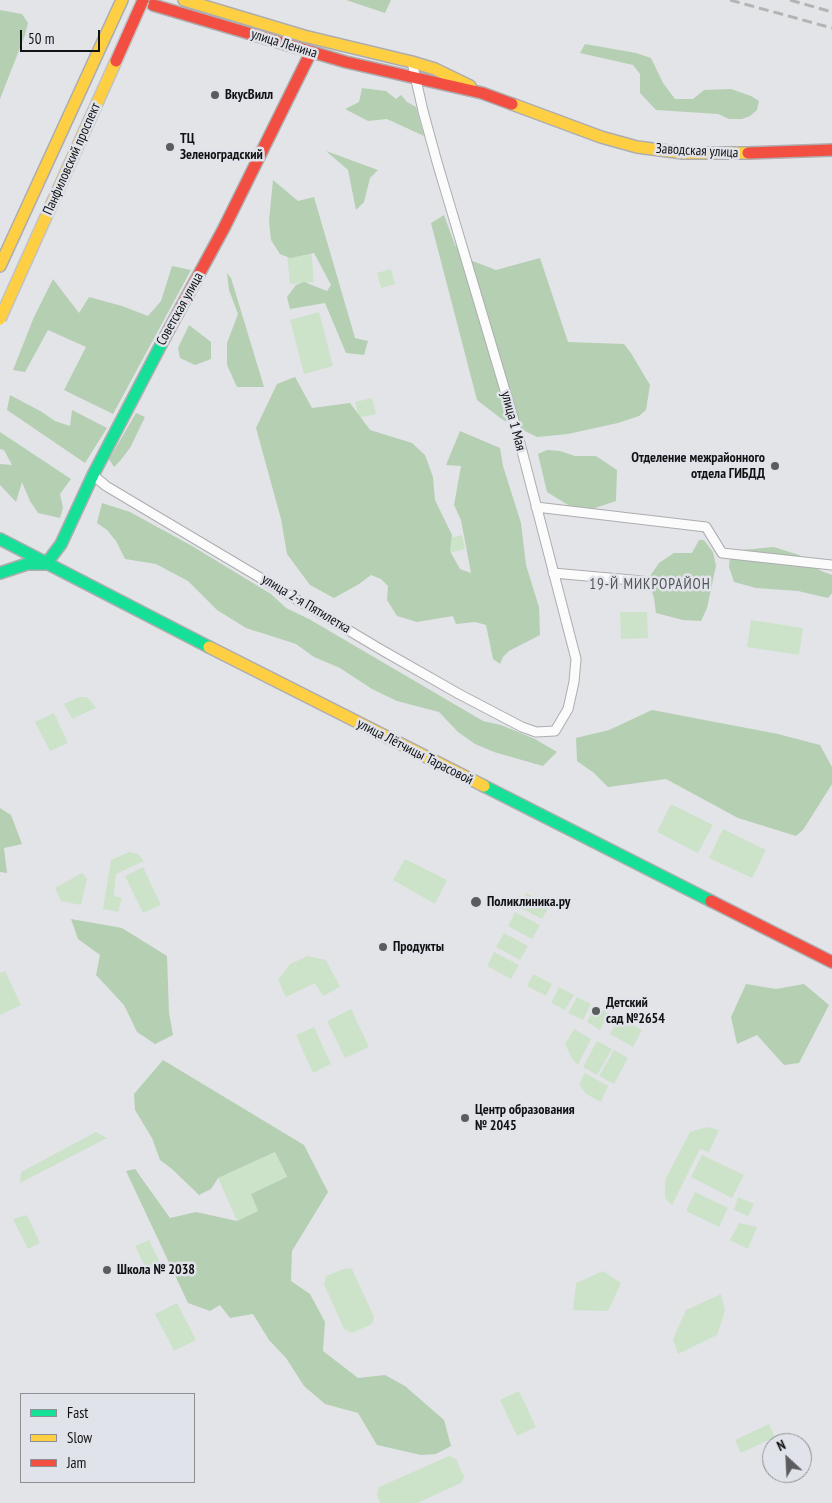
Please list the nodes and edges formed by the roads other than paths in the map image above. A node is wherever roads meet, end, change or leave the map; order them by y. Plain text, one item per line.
1 (122, 0) edge
2 (184, 0) edge
3 (148, 2) edge
4 (304, 36) junction
5 (311, 52) junction
6 (412, 62) junction
7 (416, 78) junction
8 (482, 93) junction
9 (832, 150) edge
10 (0, 266) edge
11 (0, 319) edge
12 (93, 475) junction
13 (536, 507) junction
14 (0, 539) edge
15 (46, 564) junction
16 (832, 565) edge
17 (0, 573) edge
18 (553, 573) junction
19 (643, 581) dead end
20 (522, 728) joint
21 (832, 962) edge

1 - 10 main road, Панфиловский проспект
2 - 4 main road, улица Ленина
3 - 5 main road, улица Ленина
3 - 11 main road, Панфиловский проспект, bridge
4 - 5 main road
4 - 6 main road, улица Ленина
5 - 7 main road, улица Ленина
5 - 12 main road, Советская улица
6 - 7 street, улица 1 Мая
6 - 8 main road, Заводская улица
7 - 8 main road, Заводская улица
7 - 13 street, улица 1 Мая
8 - 9 main road, Заводская улица
12 - 15 main road, Советская улица
12 - 20 street, улица 2-я Пятилетка
13 - 16 street
13 - 18 street, улица 1 Мая
14 - 15 main road, улица Лётчицы Тарасовой
15 - 17 main road
15 - 21 main road, улица Лётчицы Тарасовой
18 - 19 street
18 - 20 street, улица 1 Мая

